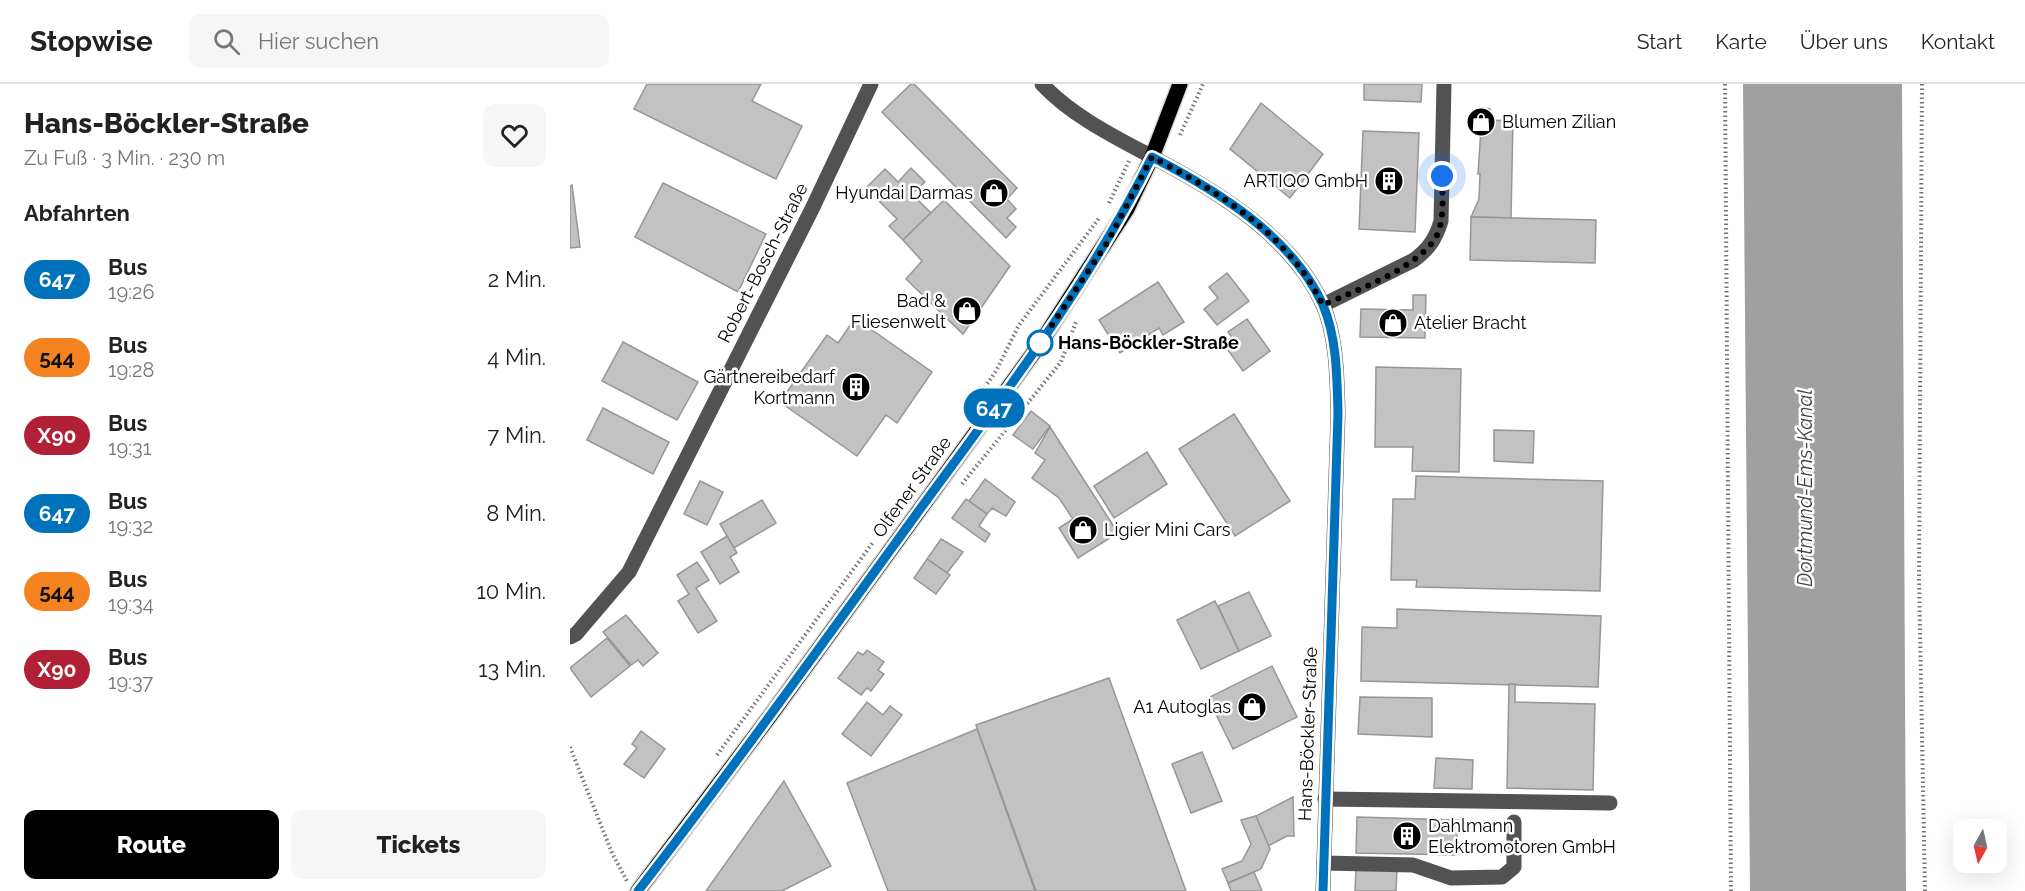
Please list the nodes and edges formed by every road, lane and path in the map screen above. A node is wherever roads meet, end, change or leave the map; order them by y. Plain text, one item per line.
1 (871, 84) edge
2 (1042, 84) edge
3 (1180, 84) edge
4 (1203, 84) edge
5 (1444, 84) edge
6 (1725, 84) edge
7 (1922, 84) edge
8 (1152, 157) junction
9 (1167, 165) junction
10 (1107, 208) dead end
11 (1323, 305) junction
12 (969, 410) dead end
13 (879, 534) dead end
14 (570, 637) edge
15 (570, 747) edge
16 (713, 760) dead end
17 (1325, 799) junction
18 (1610, 803) dead end
19 (1514, 822) dead end
20 (1324, 863) junction
21 (632, 872) dead end
22 (638, 891) edge
23 (1323, 891) edge
24 (1731, 891) edge
25 (1925, 891) edge

1 - 14 street, Robert-Bosch-Straße
2 - 8 street, Hans-Böckler-Straße
3 - 8 main road, Olfener Straße
4 - 9 path
5 - 11 street
6 - 24 path
7 - 25 path
8 - 9 street, Hans-Böckler-Straße
8 - 22 main road, Olfener Straße
9 - 11 street, Hans-Böckler-Straße
10 - 12 path
11 - 17 street, Hans-Böckler-Straße
13 - 16 path
15 - 21 path
17 - 18 street
17 - 20 street, Hans-Böckler-Straße
19 - 20 street
20 - 23 street, Hans-Böckler-Straße

